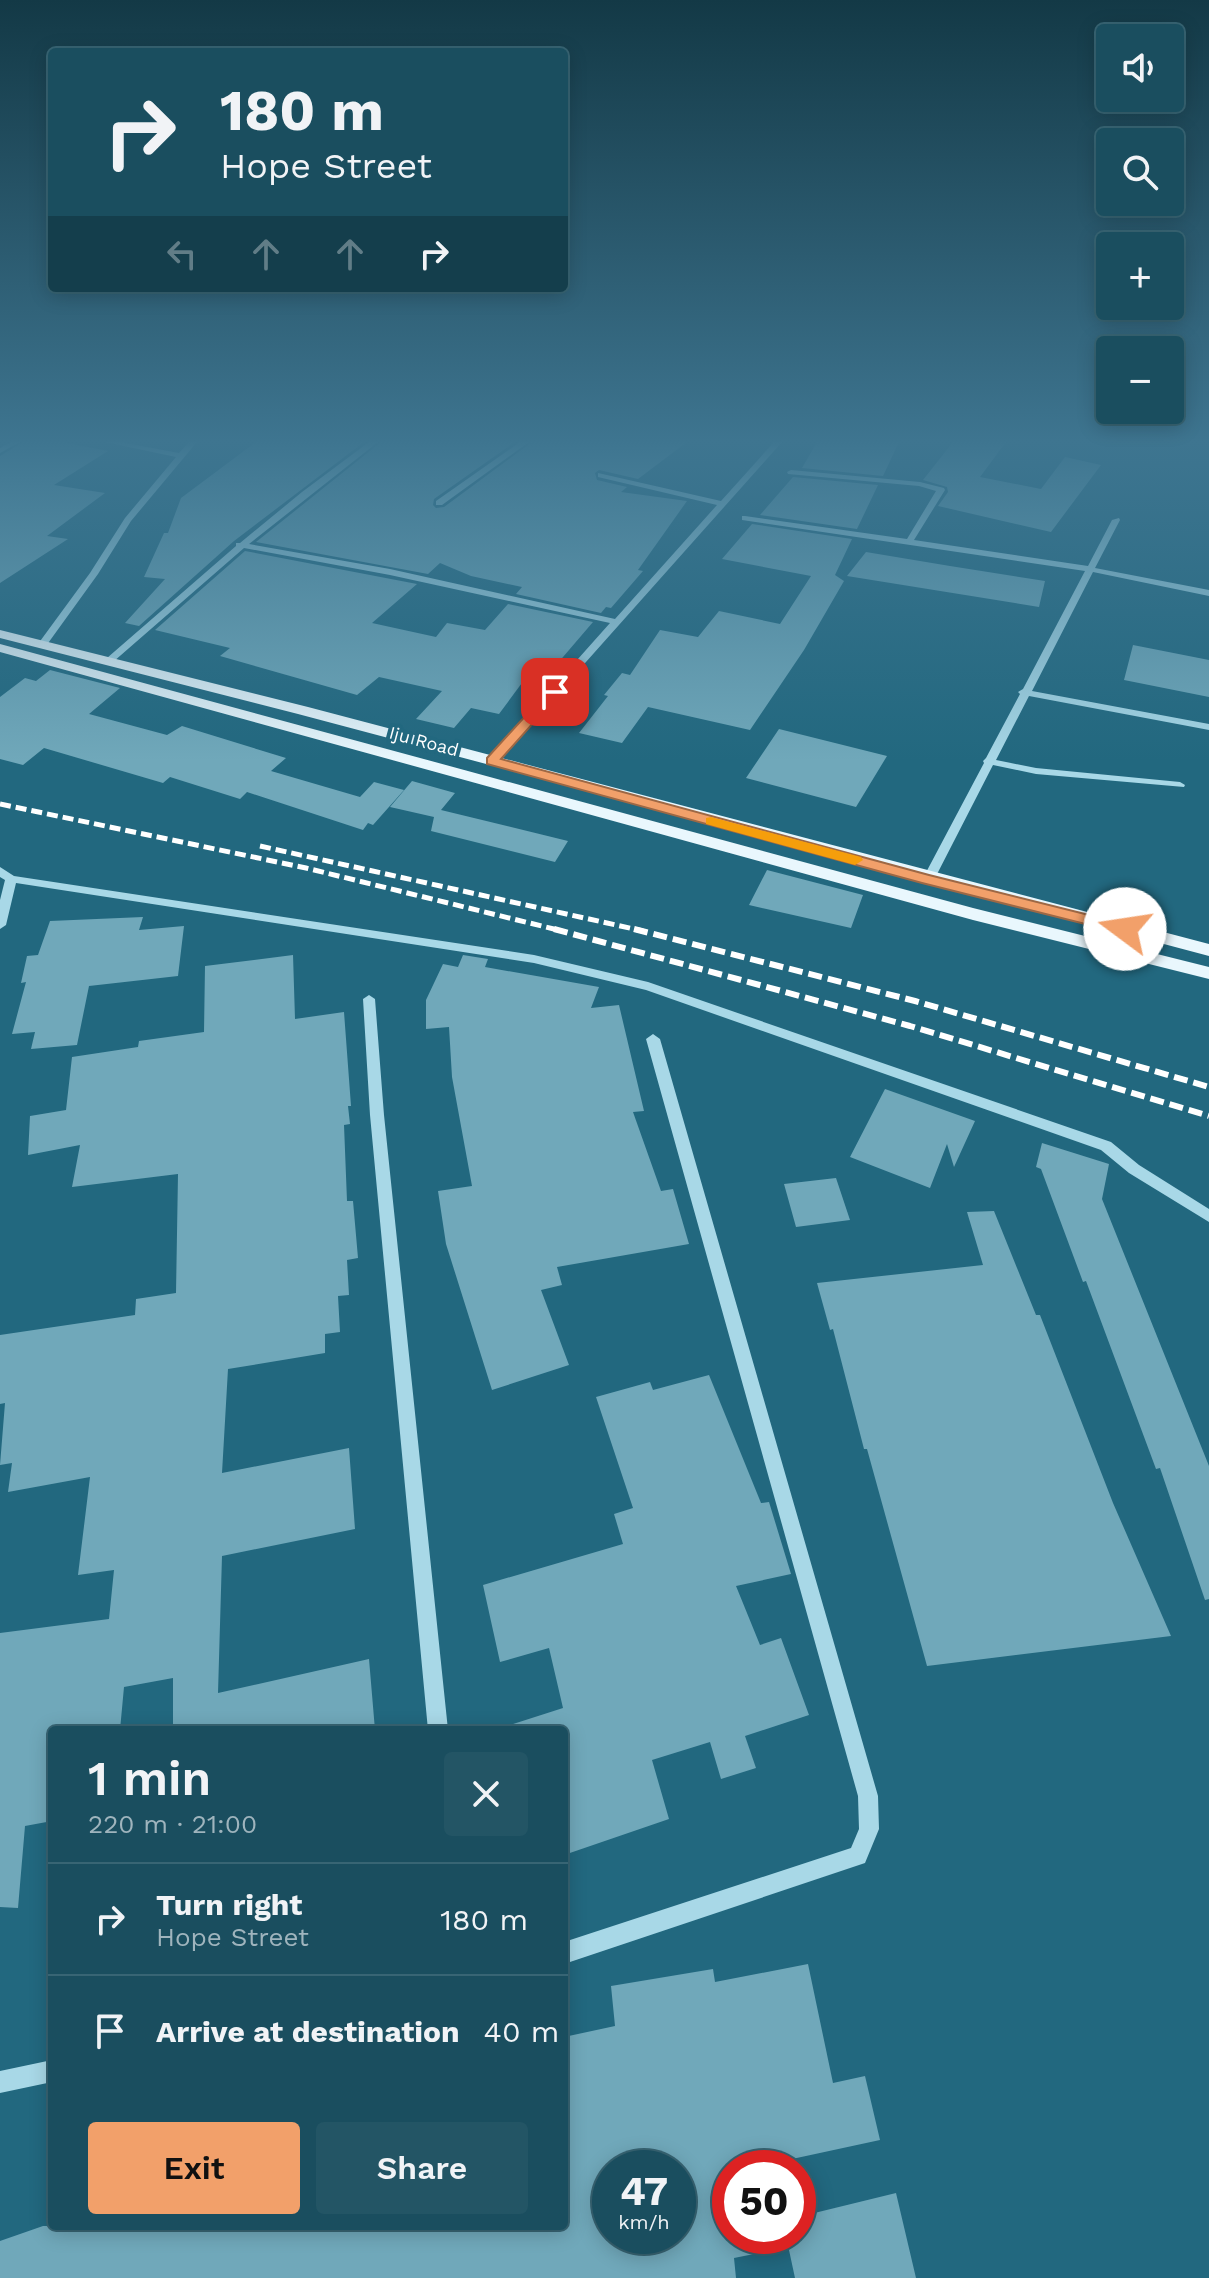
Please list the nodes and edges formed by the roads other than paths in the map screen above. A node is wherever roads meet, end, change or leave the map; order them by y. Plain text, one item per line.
1 (110, 548) edge
2 (235, 548) edge
3 (257, 548) edge
4 (683, 548) edge
5 (953, 548) edge
6 (1101, 548) edge
7 (1089, 571) junction
8 (1209, 593) edge
9 (617, 622) junction
10 (0, 634) edge
11 (43, 644) junction
12 (0, 648) edge
13 (110, 660) junction
14 (1023, 692) junction
15 (1209, 727) edge
16 (492, 761) junction
17 (988, 761) junction
18 (1180, 785) dead end
19 (6, 875) edge
20 (928, 880) junction
21 (0, 925) edge
22 (1209, 950) edge
23 (1209, 973) edge
24 (369, 999) dead end
25 (653, 1039) dead end
26 (1209, 1216) edge
27 (438, 1726) edge
28 (568, 1952) edge
29 (48, 2072) edge
30 (0, 2082) edge

1 - 11 street
2 - 13 street
3 - 9 street
4 - 9 street
5 - 7 street
6 - 7 street
7 - 8 street
7 - 14 street
9 - 16 street
10 - 11 main road, Iju Road
11 - 13 main road, Iju Road
12 - 23 main road, Iju Road
13 - 16 main road, Iju Road
14 - 15 street
14 - 17 street
16 - 20 main road, Iju Road
17 - 18 street
17 - 20 street
19 - 21 street
19 - 26 street
20 - 22 main road, Iju Road
24 - 27 street
25 - 28 street
29 - 30 street

